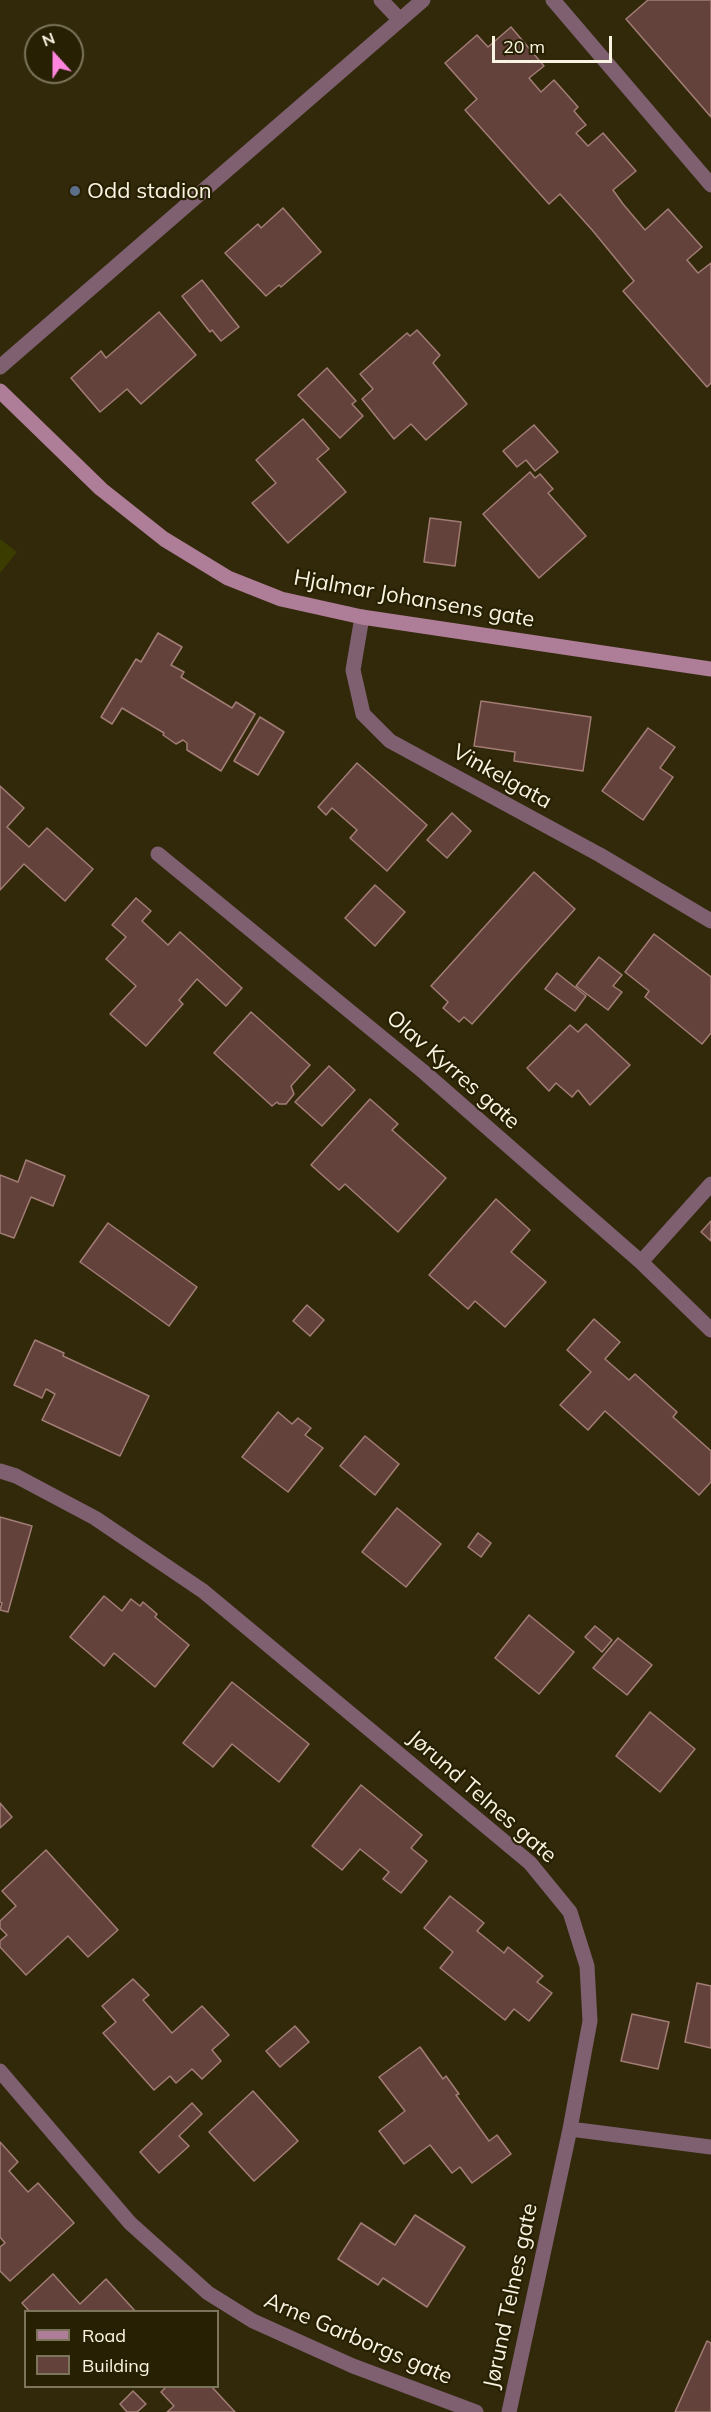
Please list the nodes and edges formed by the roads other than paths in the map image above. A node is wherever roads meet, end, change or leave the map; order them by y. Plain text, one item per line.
1 (381, 0) edge
2 (423, 0) edge
3 (553, 0) edge
4 (400, 20) junction
5 (711, 185) edge
6 (0, 367) edge
7 (0, 391) edge
8 (362, 617) junction
9 (711, 669) edge
10 (158, 854) dead end
11 (711, 921) edge
12 (711, 1184) edge
13 (641, 1262) junction
14 (711, 1329) edge
15 (0, 1471) edge
16 (0, 2071) edge
17 (570, 2128) junction
18 (711, 2147) edge
19 (476, 2412) edge
20 (508, 2412) edge

1 - 4 street
2 - 4 street
3 - 5 street
4 - 6 street
7 - 8 street, Hjalmar Johansens gate
8 - 9 street, Hjalmar Johansens gate
8 - 11 street, Vinkelgata
10 - 13 street, Olav Kyrres gate
12 - 13 street
13 - 14 street, Olav Kyrres gate
15 - 17 street, Jørund Telnes gate
16 - 19 street, Arne Garborgs gate
17 - 18 street
17 - 20 street, Jørund Telnes gate

